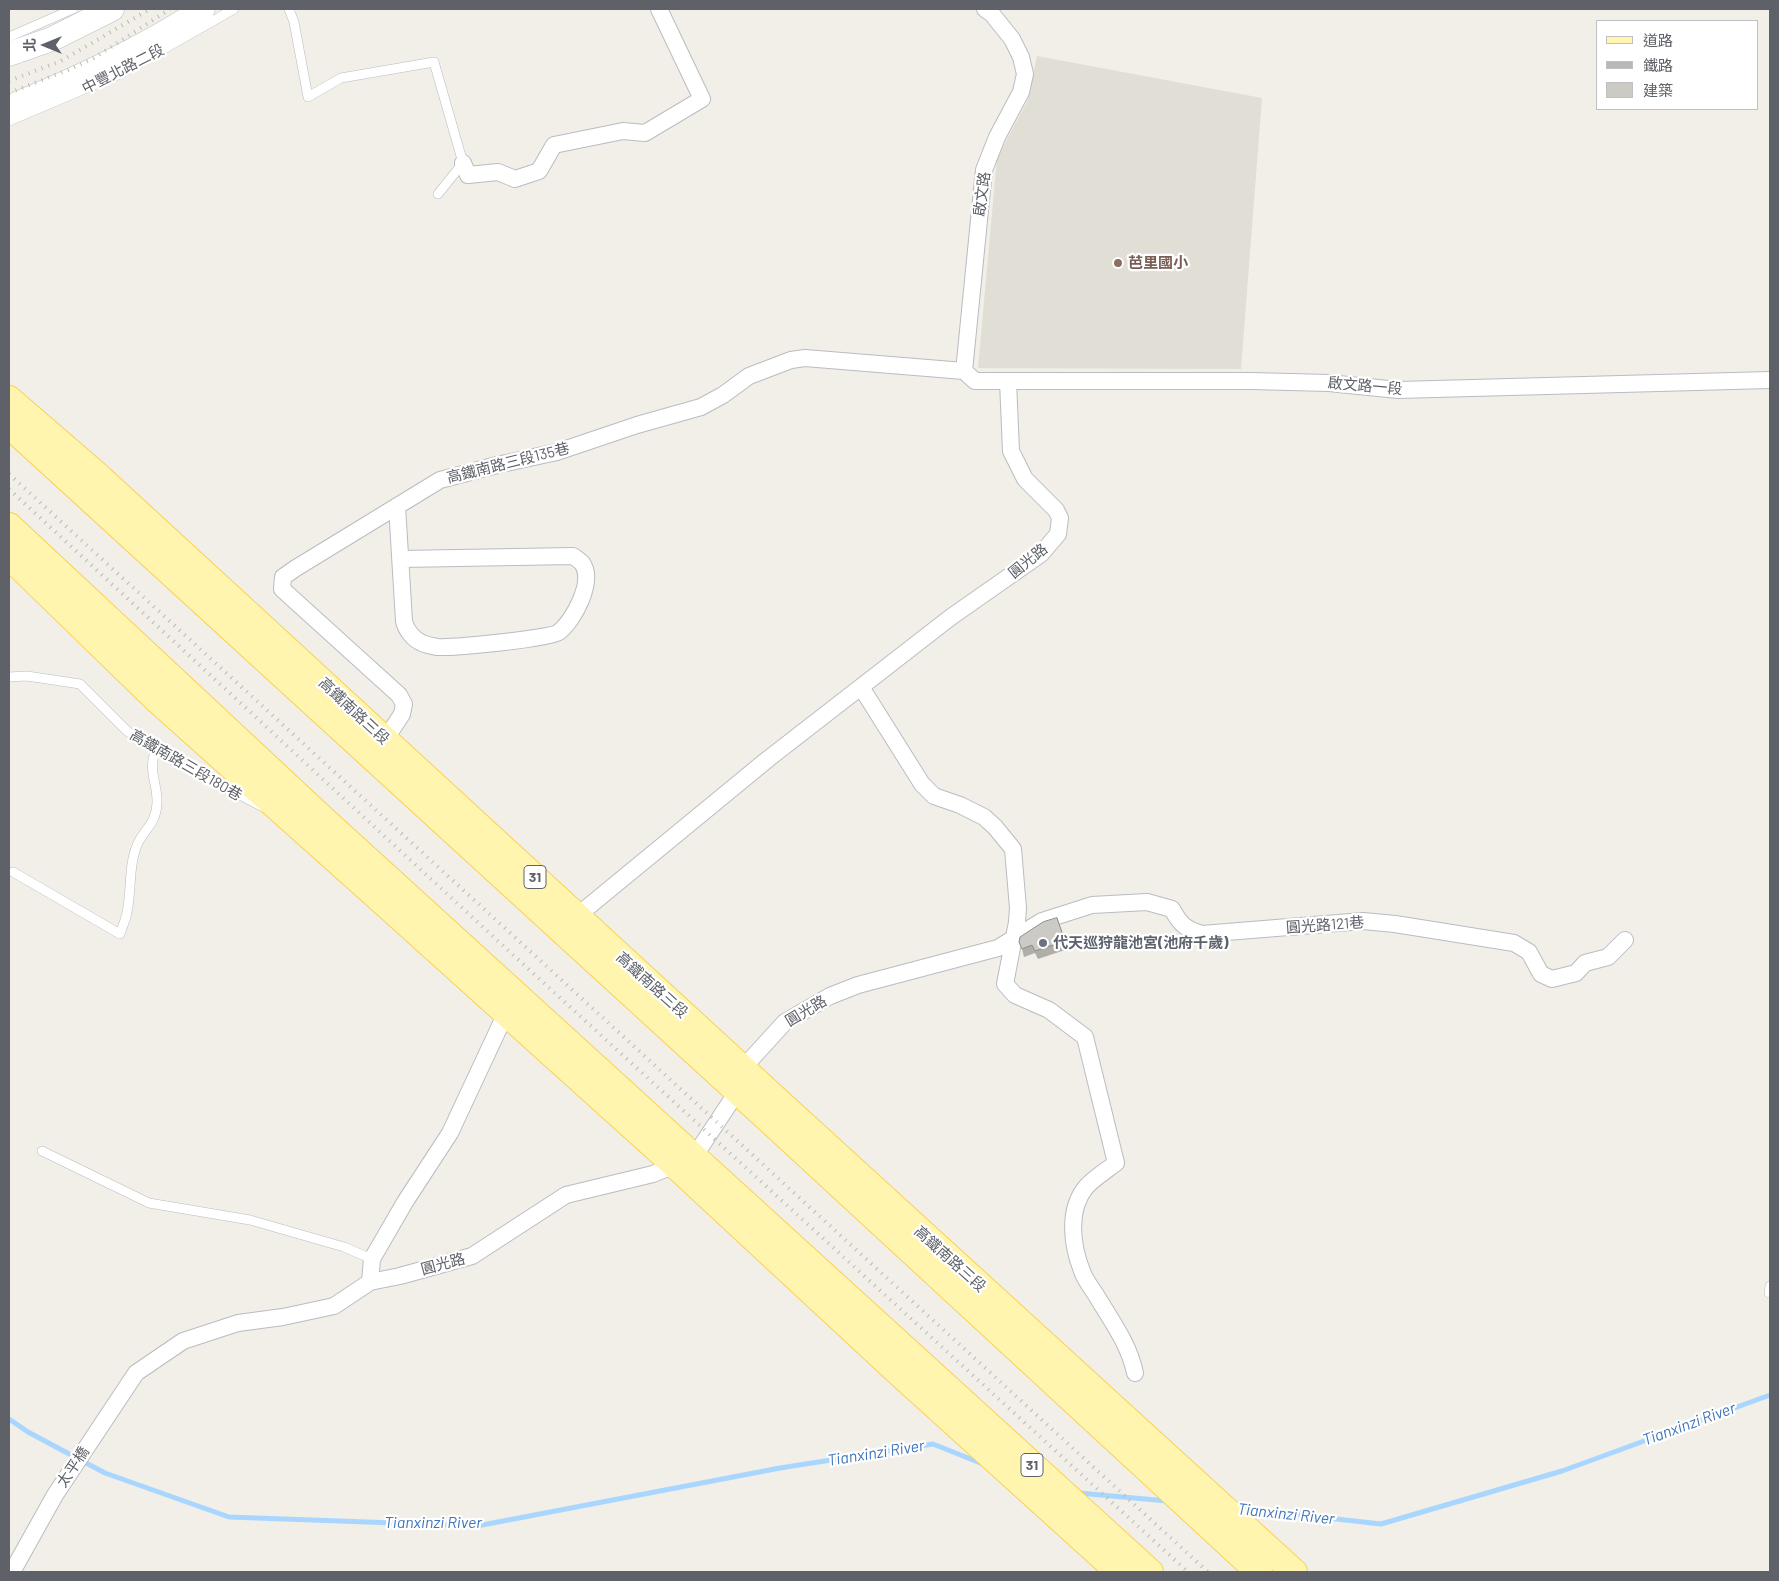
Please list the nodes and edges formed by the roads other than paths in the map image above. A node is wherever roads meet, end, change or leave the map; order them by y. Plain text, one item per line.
1 (73, 9) edge
2 (112, 9) edge
3 (203, 9) edge
4 (234, 9) edge
5 (289, 9) edge
6 (659, 9) edge
7 (985, 9) edge
8 (9, 37) edge
9 (9, 54) edge
10 (9, 107) edge
11 (9, 121) edge
12 (463, 163) junction
13 (438, 194) dead end
14 (964, 371) junction
15 (1770, 380) edge
16 (1008, 381) junction
17 (9, 399) edge
18 (9, 425) edge
19 (397, 506) junction
20 (9, 526) edge
21 (9, 556) edge
22 (400, 559) junction
23 (9, 677) edge
24 (861, 687) junction
25 (386, 740) junction
26 (156, 750) junction
27 (433, 812) junction
28 (289, 818) junction
29 (324, 820) junction
30 (13, 872) dead end
31 (391, 909) junction
32 (577, 916) junction
33 (1013, 937) junction
34 (1625, 940) dead end
35 (506, 1013) junction
36 (740, 1080) junction
37 (42, 1151) dead end
38 (684, 1161) junction
39 (372, 1258) junction
40 (370, 1282) junction
41 (1050, 1364) junction
42 (906, 1365) junction
43 (1135, 1373) dead end
44 (92, 1439) joint
45 (12, 1572) edge
46 (1119, 1572) edge
47 (1150, 1572) edge
48 (1259, 1572) edge
49 (1294, 1572) edge

1 - 8 lane
2 - 9 main road
3 - 10 main road
4 - 11 lane, 中豐北路二段
5 - 12 lane
6 - 12 street
7 - 14 street, 啟文路
12 - 13 lane
14 - 16 street, 啟文路一段
14 - 19 street, 高鐵南路三段135巷
15 - 16 street, 啟文路一段
16 - 24 street, 圓光路
17 - 25 main road, 高鐵南路三段 / 31
18 - 27 main road, 高鐵南路三段 / 31
19 - 22 street
19 - 25 street, 高鐵南路三段135巷
20 - 29 main road, 31
21 - 28 main road, 31
22 - 22 street
23 - 26 lane, 高鐵南路三段180巷
24 - 32 street, 圓光路
24 - 33 street
25 - 27 main road
25 - 32 main road, 高鐵南路三段 / 31
26 - 28 lane, 高鐵南路三段180巷
26 - 30 lane
27 - 36 main road, 高鐵南路三段 / 31
28 - 31 main road, 31
29 - 31 main road
29 - 38 main road, 31
31 - 35 main road, 31
32 - 36 main road, 高鐵南路三段 / 31
33 - 34 street, 圓光路121巷
33 - 36 street, 圓光路
33 - 43 street
35 - 38 main road, 31
35 - 39 street
36 - 38 street, 圓光路
36 - 41 main road, 高鐵南路三段 / 31
37 - 39 lane
38 - 40 street, 圓光路
38 - 42 main road, 31
39 - 40 street
40 - 44 street, 圓光路
41 - 48 main road, 高鐵南路三段 / 31
41 - 49 main road, 高鐵南路三段 / 31
42 - 46 main road, 31
42 - 47 main road, 31
44 - 45 street, 太平橋

